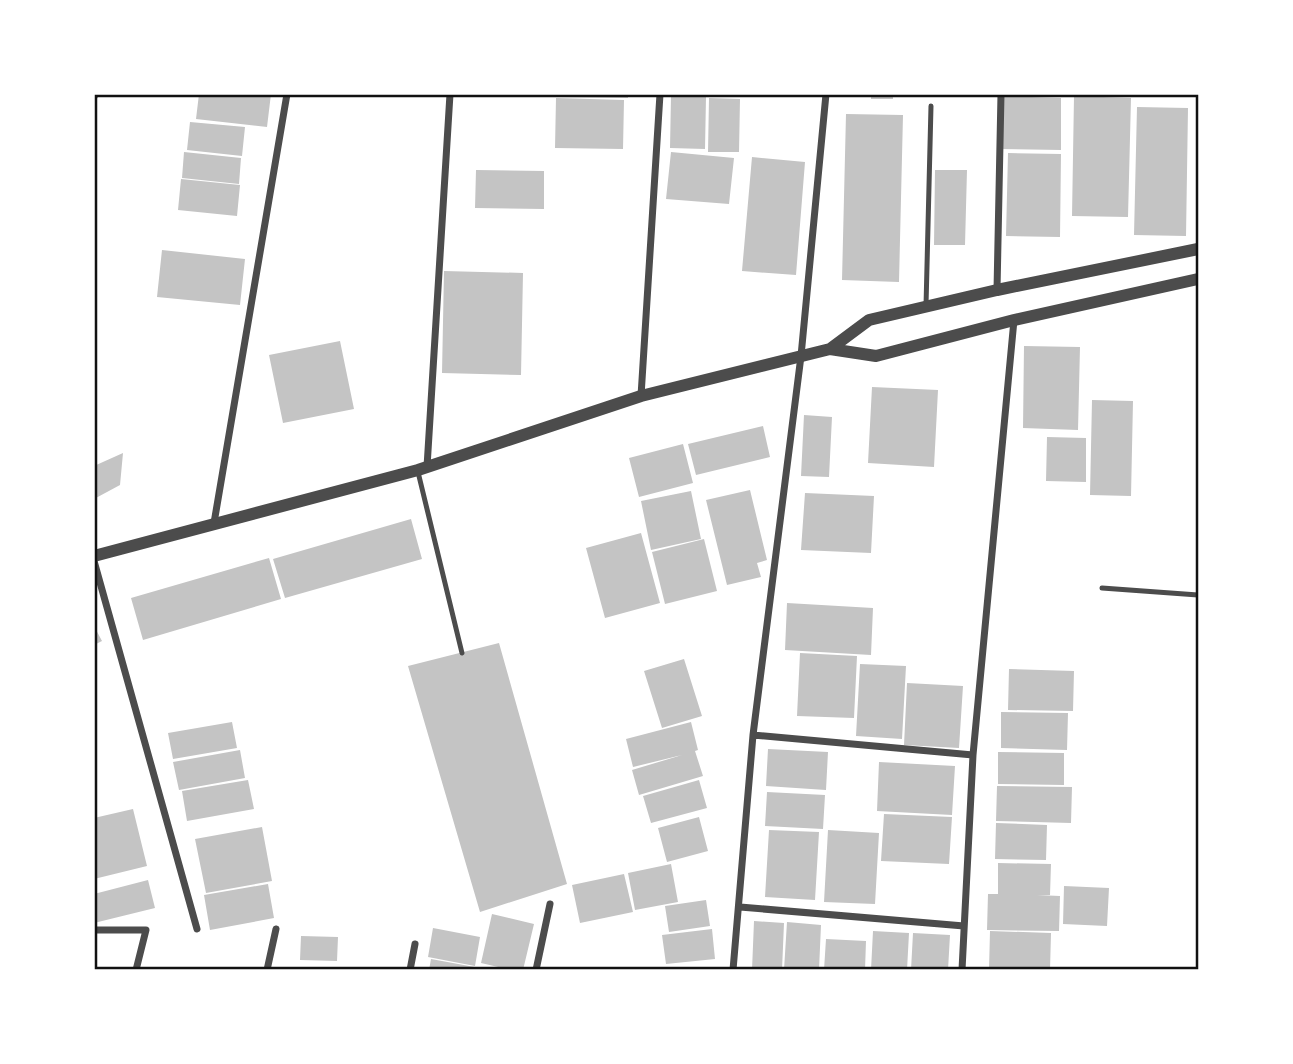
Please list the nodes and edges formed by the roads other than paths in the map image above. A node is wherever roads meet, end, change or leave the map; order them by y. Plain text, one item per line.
1 (286, 94) edge
2 (450, 94) edge
3 (660, 94) edge
4 (826, 94) edge
5 (1001, 94) edge
6 (931, 106) dead end
7 (1199, 249) edge
8 (1199, 279) edge
9 (997, 290) junction
10 (926, 306) junction
11 (1014, 320) junction
12 (830, 349) junction
13 (802, 356) junction
14 (641, 396) junction
15 (422, 469) junction
16 (214, 523) junction
17 (94, 555) edge
18 (94, 561) edge
19 (1102, 588) dead end
20 (1199, 595) edge
21 (462, 653) dead end
22 (753, 735) junction
23 (973, 755) junction
24 (550, 904) dead end
25 (740, 906) junction
26 (964, 926) junction
27 (197, 929) dead end
28 (276, 929) dead end
29 (94, 930) edge
30 (415, 944) dead end
31 (136, 970) edge
32 (267, 970) edge
33 (410, 970) edge
34 (536, 970) edge
35 (733, 970) edge
36 (962, 970) edge

1 - 16 street
2 - 15 street
3 - 14 street
4 - 13 street
5 - 9 street
6 - 10 lane
7 - 9 street
8 - 11 street
9 - 10 street
10 - 12 street
11 - 12 street
11 - 23 street
12 - 13 street
13 - 14 street
13 - 22 street
14 - 15 street
15 - 16 street
15 - 21 lane
16 - 17 street
18 - 27 street
19 - 20 lane
22 - 23 street
22 - 25 street
23 - 26 street
24 - 34 street
25 - 26 street
25 - 35 street
26 - 36 street
28 - 32 street
29 - 31 street
30 - 33 street

